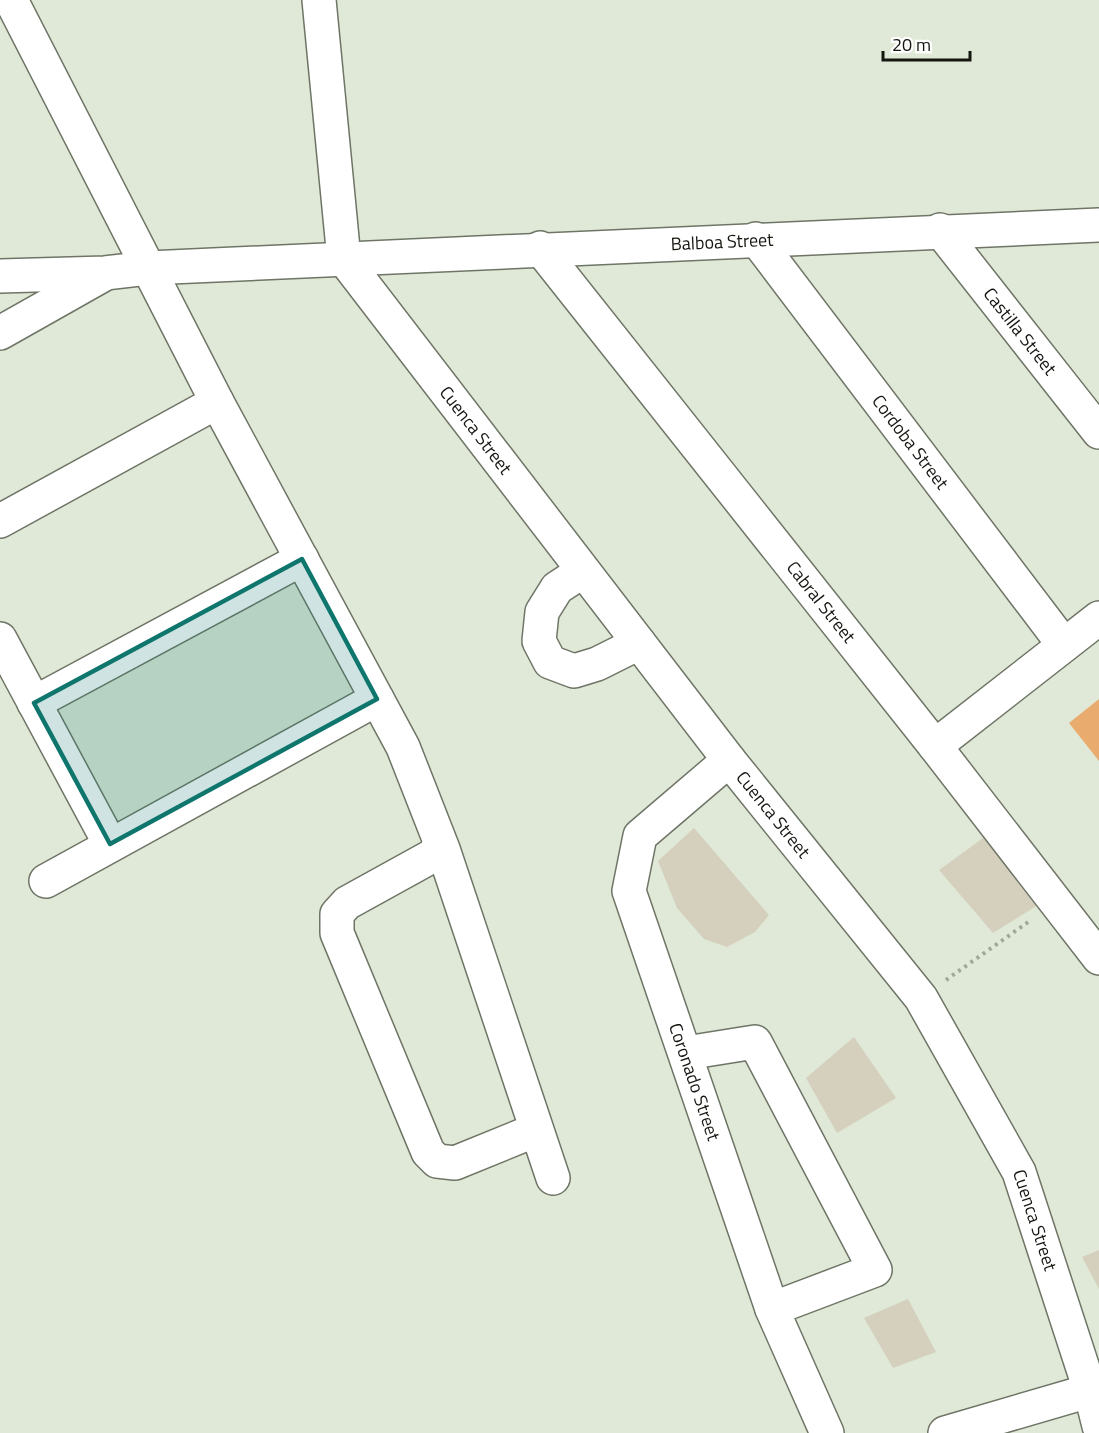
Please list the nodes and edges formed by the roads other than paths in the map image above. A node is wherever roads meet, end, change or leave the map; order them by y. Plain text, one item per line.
1 (11, 0) edge
2 (319, 0) edge
3 (1099, 225) edge
4 (940, 230) junction
5 (756, 239) junction
6 (540, 248) junction
7 (344, 260) junction
8 (148, 268) junction
9 (105, 273) junction
10 (0, 276) edge
11 (0, 333) edge
12 (217, 402) junction
13 (1099, 432) edge
14 (0, 521) edge
15 (302, 560) junction
16 (584, 570) junction
17 (1099, 618) edge
18 (0, 639) edge
19 (639, 643) junction
20 (1064, 645) junction
21 (377, 699) junction
22 (34, 703) junction
23 (935, 746) junction
24 (729, 760) junction
25 (110, 844) junction
26 (440, 844) junction
27 (46, 881) dead end
28 (1099, 957) edge
29 (686, 1053) junction
30 (536, 1130) junction
31 (553, 1178) dead end
32 (772, 1309) junction
33 (1095, 1389) edge
34 (1099, 1426) edge
35 (827, 1433) edge
36 (945, 1433) edge

1 - 8 street
2 - 7 street
3 - 4 street, Balboa Street
4 - 5 street, Balboa Street
4 - 13 street, Castilla Street
5 - 6 street, Balboa Street
5 - 20 street, Cordoba Street
6 - 7 street, Balboa Street
6 - 23 street, Cabral Street
7 - 8 street, Balboa Street
7 - 16 street, Cuenca Street
8 - 9 street, Balboa Street
8 - 12 street
9 - 10 street, Balboa Street
9 - 11 street
12 - 14 street
12 - 15 street
15 - 21 street
15 - 22 street
16 - 19 street, Cuenca Street
16 - 19 street
17 - 20 street
18 - 22 street
19 - 24 street, Cuenca Street
20 - 23 street
21 - 25 street
21 - 26 street
22 - 25 street
23 - 28 street, Cabral Street
24 - 29 street, Coronado Street
24 - 33 street, Cuenca Street
25 - 27 street
26 - 30 street
26 - 30 street
29 - 32 street, Coronado Street
29 - 32 street
30 - 31 street
32 - 35 street, Coronado Street
33 - 34 street, Cuenca Street
33 - 36 street

